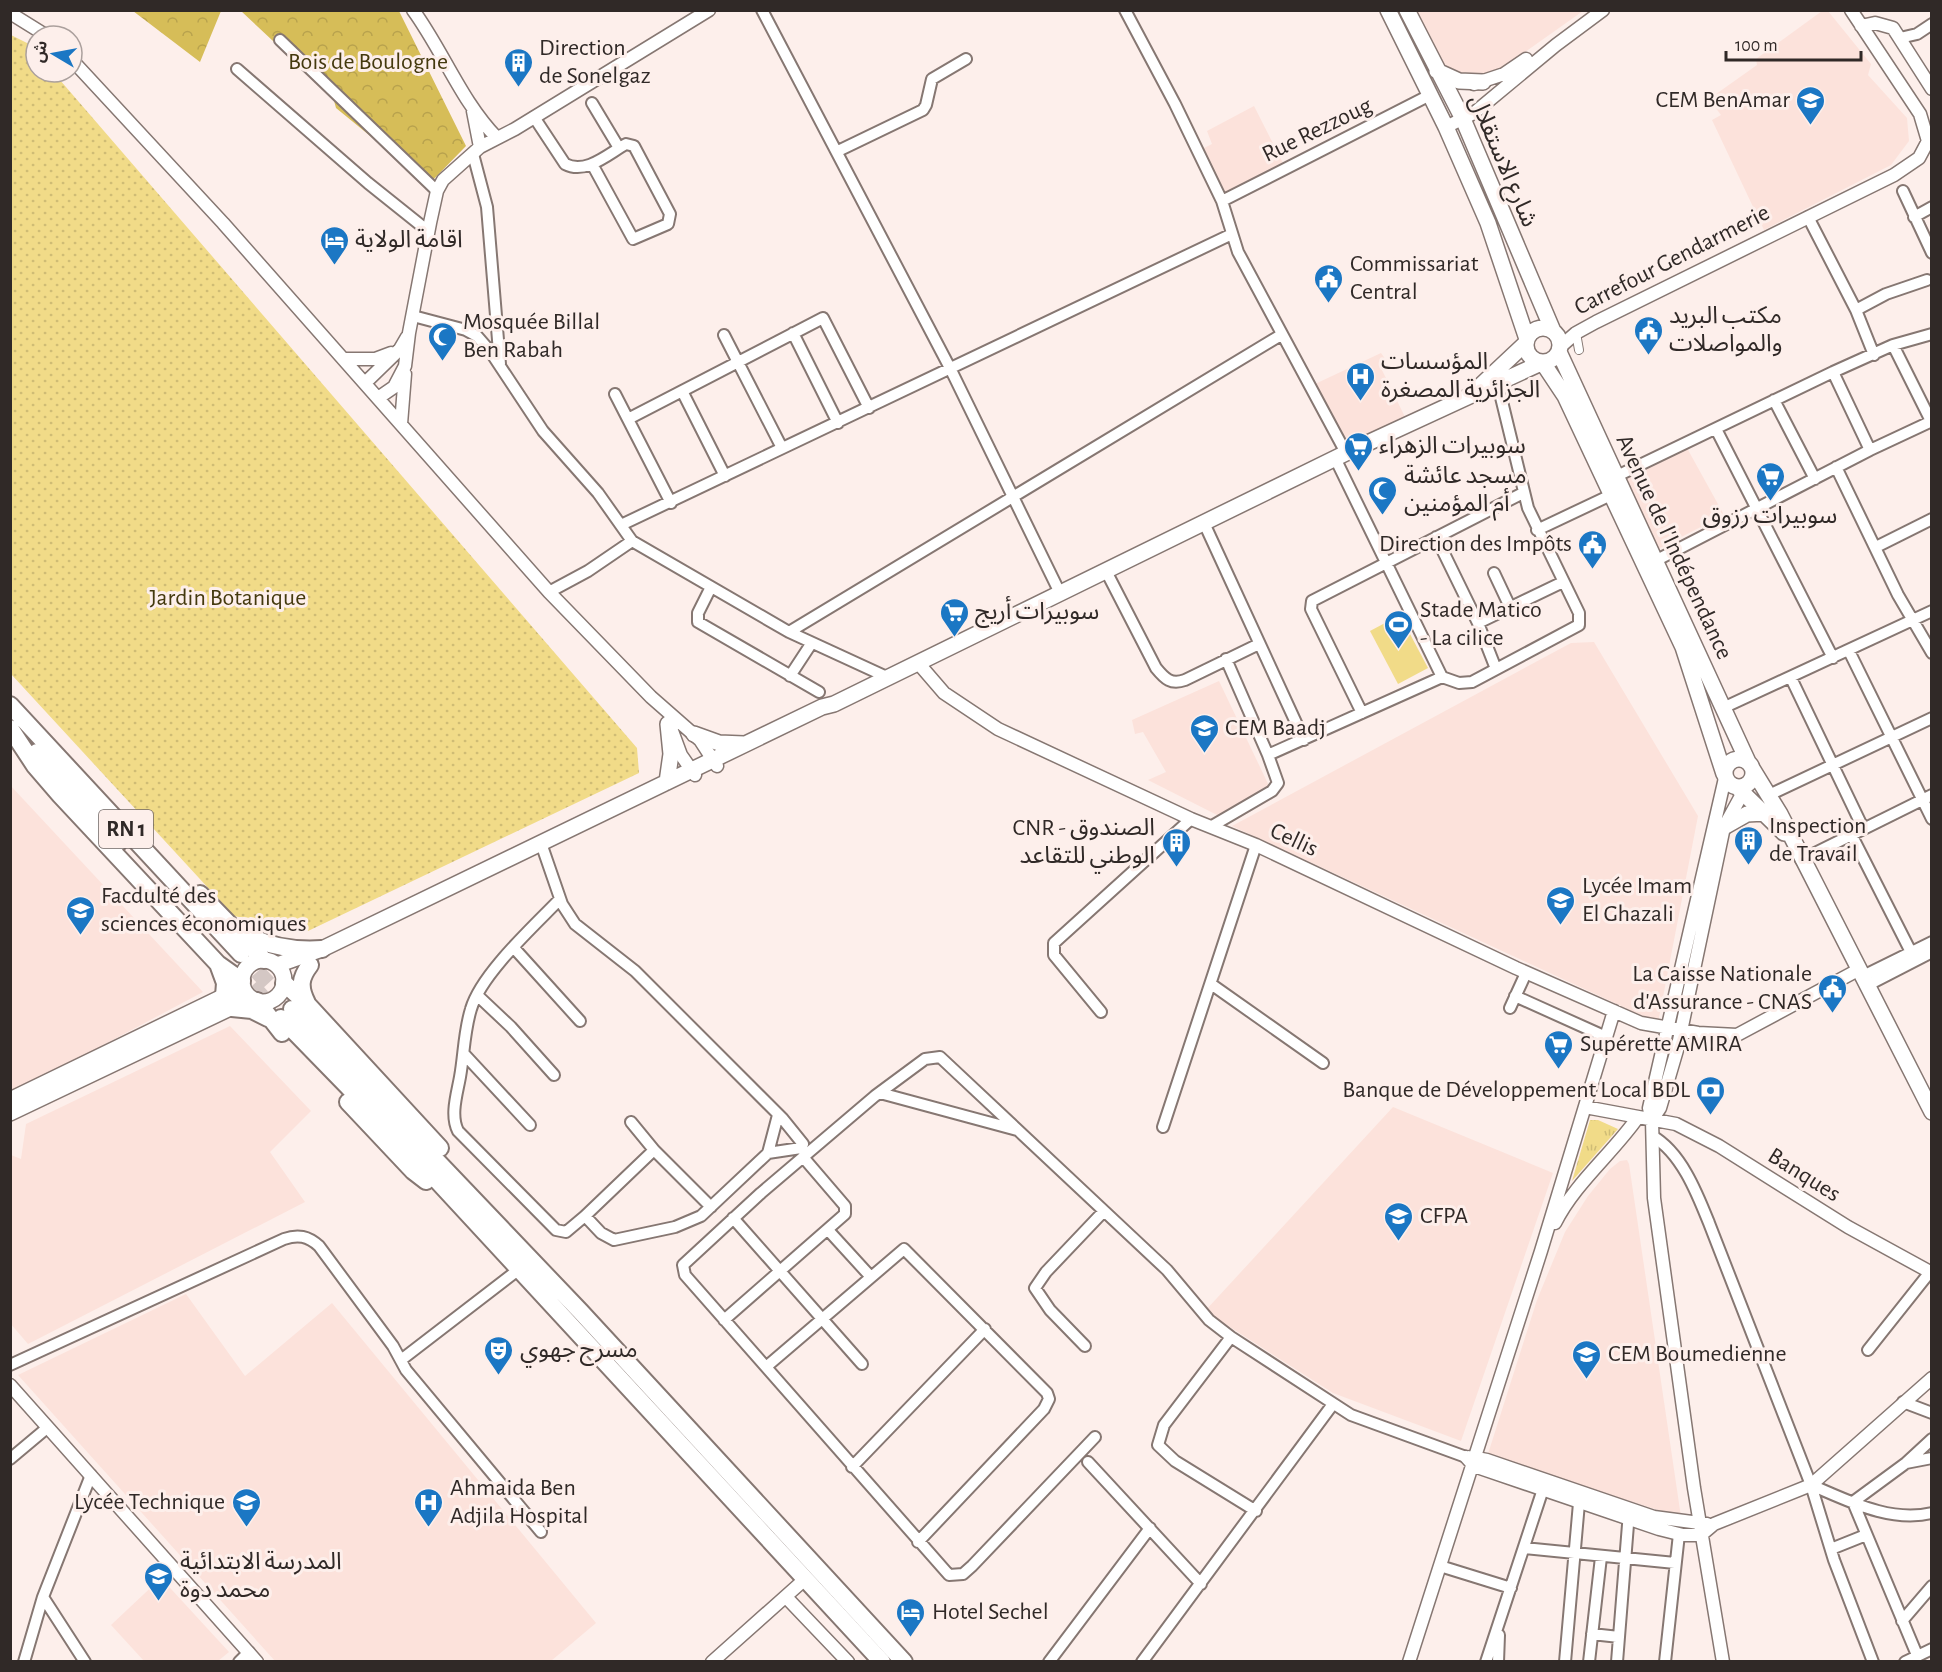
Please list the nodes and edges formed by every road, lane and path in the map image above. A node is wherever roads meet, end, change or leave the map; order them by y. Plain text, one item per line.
1 (413, 10) edge
2 (709, 10) edge
3 (762, 10) edge
4 (1125, 10) edge
5 (1592, 10) edge
6 (1603, 10) edge
7 (1851, 10) edge
8 (10, 13) edge
9 (1408, 13) edge
10 (1391, 17) edge
11 (28, 24) edge
12 (1932, 24) edge
13 (1861, 27) junction
14 (1900, 38) junction
15 (280, 40) dead end
16 (966, 59) dead end
17 (237, 69) dead end
18 (1437, 71) junction
19 (84, 73) edge
20 (1483, 82) junction
21 (1448, 89) junction
22 (1932, 89) edge
23 (1430, 95) junction
24 (592, 103) dead end
25 (472, 107) junction
26 (534, 117) junction
27 (1463, 119) junction
28 (1446, 127) junction
29 (497, 138) junction
30 (619, 148) junction
31 (476, 151) junction
32 (838, 151) junction
33 (592, 164) junction
34 (437, 191) junction
35 (1904, 191) dead end
36 (1222, 201) junction
37 (1932, 207) edge
38 (1808, 217) junction
39 (1914, 217) junction
40 (428, 231) junction
41 (1232, 234) junction
42 (1932, 253) edge
43 (1927, 280) dead end
44 (1856, 310) junction
45 (413, 316) junction
46 (409, 333) junction
47 (793, 333) junction
48 (1576, 333) junction
49 (1932, 334) edge
50 (724, 335) dead end
51 (1281, 335) junction
52 (1526, 341) junction
53 (1557, 341) junction
54 (1893, 345) junction
55 (400, 349) junction
56 (1579, 350) dead end
57 (1874, 355) junction
58 (343, 359) junction
59 (738, 362) junction
60 (1542, 363) junction
61 (405, 366) junction
62 (500, 366) junction
63 (950, 368) junction
64 (1833, 372) junction
65 (365, 383) junction
66 (1498, 385) junction
67 (682, 390) junction
68 (615, 394) dead end
69 (1470, 396) junction
70 (378, 398) junction
71 (1774, 400) junction
72 (868, 408) junction
73 (628, 419) junction
74 (1931, 421) edge
75 (838, 423) junction
76 (401, 424) junction
77 (1716, 429) junction
78 (782, 448) junction
79 (1870, 450) junction
80 (1340, 455) junction
81 (1836, 467) junction
82 (725, 476) junction
83 (1617, 476) junction
84 (1815, 479) junction
85 (1523, 493) junction
86 (1613, 494) junction
87 (1014, 496) junction
88 (671, 503) junction
89 (1756, 510) junction
90 (1932, 519) edge
91 (1204, 524) junction
92 (621, 525) junction
93 (1536, 530) junction
94 (1436, 537) junction
95 (632, 541) junction
96 (1876, 547) junction
97 (1655, 561) junction
98 (1387, 563) junction
99 (1106, 571) junction
100 (1494, 573) dead end
101 (1563, 582) junction
102 (711, 587) junction
103 (549, 592) junction
104 (1060, 593) junction
105 (1510, 607) junction
106 (1932, 611) edge
107 (1913, 620) junction
108 (1478, 623) junction
109 (789, 632) junction
110 (811, 644) junction
111 (1259, 644) junction
112 (1849, 651) junction
113 (1932, 654) edge
114 (1833, 658) junction
115 (1226, 659) junction
116 (919, 664) junction
117 (1496, 669) junction
118 (790, 676) junction
119 (1442, 677) junction
120 (889, 678) junction
121 (1791, 678) junction
122 (819, 692) dead end
123 (651, 697) junction
124 (834, 704) junction
125 (10, 705) edge
126 (1725, 708) junction
127 (1362, 713) junction
128 (1932, 718) edge
129 (10, 723) edge
130 (668, 724) junction
131 (10, 728) edge
132 (694, 734) junction
133 (1889, 736) junction
134 (42, 738) junction
135 (1304, 740) junction
136 (750, 744) junction
137 (1269, 755) junction
138 (716, 763) junction
139 (1834, 764) junction
140 (1751, 766) junction
141 (693, 773) junction
142 (667, 782) junction
143 (1736, 784) junction
144 (1769, 795) junction
145 (1927, 797) edge
146 (1765, 813) junction
147 (1191, 819) junction
148 (1932, 819) edge
149 (1212, 826) junction
150 (1724, 827) junction
151 (1863, 828) junction
152 (1851, 834) junction
153 (1794, 844) junction
154 (1256, 845) junction
155 (543, 849) junction
156 (1801, 860) junction
157 (560, 899) junction
158 (228, 923) junction
159 (1932, 942) edge
160 (514, 948) junction
161 (322, 949) junction
162 (1932, 952) edge
163 (1913, 956) junction
164 (230, 961) junction
165 (270, 963) junction
166 (310, 965) junction
167 (1526, 973) junction
168 (1862, 978) junction
169 (284, 982) junction
170 (1211, 984) junction
171 (248, 992) junction
172 (477, 995) junction
173 (1515, 996) junction
174 (228, 1002) junction
175 (309, 1006) junction
176 (1510, 1008) dead end
177 (1614, 1011) junction
178 (1101, 1012) dead end
179 (282, 1015) junction
180 (580, 1021) dead end
181 (1668, 1028) junction
182 (1681, 1030) junction
183 (1606, 1037) junction
184 (464, 1054) junction
185 (1323, 1063) dead end
186 (554, 1075) dead end
187 (880, 1093) junction
188 (10, 1100) edge
189 (1585, 1107) junction
190 (1932, 1112) edge
191 (10, 1113) edge
192 (778, 1115) junction
193 (1638, 1117) junction
194 (1652, 1120) junction
195 (631, 1122) dead end
196 (530, 1125) dead end
197 (1163, 1127) dead end
198 (1020, 1131) junction
199 (1652, 1136) junction
200 (654, 1150) junction
201 (768, 1153) junction
202 (802, 1157) junction
203 (711, 1207) junction
204 (1104, 1211) junction
205 (585, 1216) junction
206 (733, 1218) junction
207 (492, 1219) junction
208 (828, 1230) junction
209 (1541, 1251) junction
210 (518, 1270) junction
211 (780, 1271) junction
212 (1931, 1272) edge
213 (870, 1276) junction
214 (822, 1318) junction
215 (724, 1320) junction
216 (985, 1329) junction
217 (1231, 1337) junction
218 (1086, 1346) dead end
219 (1868, 1350) dead end
220 (401, 1360) junction
221 (862, 1364) dead end
222 (10, 1365) edge
223 (766, 1367) junction
224 (1932, 1378) edge
225 (10, 1385) edge
226 (1903, 1402) junction
227 (1333, 1404) junction
228 (1932, 1413) edge
229 (47, 1428) junction
230 (1095, 1437) dead end
231 (1932, 1439) edge
232 (1932, 1458) edge
233 (10, 1459) edge
234 (1472, 1460) junction
235 (1088, 1462) dead end
236 (1906, 1463) junction
237 (852, 1467) junction
238 (90, 1475) junction
239 (1544, 1485) junction
240 (1811, 1485) junction
241 (1853, 1502) junction
242 (1579, 1503) junction
243 (1256, 1512) junction
244 (1932, 1513) edge
245 (1629, 1514) junction
246 (1149, 1528) junction
247 (1700, 1529) junction
248 (541, 1532) dead end
249 (1679, 1534) junction
250 (1866, 1535) junction
251 (918, 1542) junction
252 (1524, 1548) junction
253 (1831, 1549) junction
254 (1574, 1554) junction
255 (1601, 1557) junction
256 (1626, 1559) junction
257 (1675, 1563) junction
258 (1440, 1566) junction
259 (804, 1580) junction
260 (1201, 1584) junction
261 (1932, 1586) edge
262 (1512, 1588) junction
263 (43, 1597) junction
264 (786, 1597) junction
265 (1902, 1621) junction
266 (1499, 1627) junction
267 (1592, 1634) junction
268 (1619, 1637) junction
269 (1493, 1643) junction
270 (1932, 1649) edge
271 (1917, 1655) junction
272 (253, 1657) edge
273 (24, 1662) edge
274 (85, 1662) edge
275 (239, 1662) edge
276 (712, 1662) edge
277 (848, 1662) edge
278 (882, 1662) edge
279 (904, 1662) edge
280 (1049, 1662) edge
281 (1142, 1662) edge
282 (1409, 1662) edge
283 (1486, 1662) edge
284 (1491, 1662) edge
285 (1498, 1662) edge
286 (1565, 1662) edge
287 (1589, 1662) edge
288 (1617, 1662) edge
289 (1665, 1662) edge
290 (1723, 1662) edge
291 (1873, 1662) edge
292 (1905, 1662) edge

1 - 25 street
2 - 26 street
3 - 32 street
4 - 36 street
5 - 20 street
6 - 27 street
7 - 13 street
8 - 11 street
9 - 10 main road
9 - 18 main road, شارع الاستقلال
10 - 23 main road
12 - 14 street
13 - 14 street
13 - 38 street, Carrefour Gendarmerie
14 - 22 street
15 - 34 street
16 - 32 street
17 - 40 street
18 - 20 main road
18 - 21 main road, شارع الاستقلال
19 - 58 street
20 - 21 street
21 - 23 street
21 - 27 main road, شارع الاستقلال
23 - 28 main road
23 - 36 street, Rue Rezzoug
24 - 30 street
25 - 29 street
25 - 31 street
26 - 29 street
26 - 33 street
27 - 28 street
27 - 53 main road, شارع الاستقلال
28 - 52 main road
29 - 31 street
30 - 33 street
30 - 33 street
31 - 34 street
31 - 62 street
32 - 63 street
34 - 40 street
35 - 39 street
36 - 41 street
37 - 39 street
38 - 44 street
38 - 48 street, Carrefour Gendarmerie
39 - 42 street
40 - 45 street
41 - 51 street
41 - 63 street
43 - 44 street
44 - 57 street
45 - 46 street
45 - 62 street
46 - 55 street
46 - 61 street
47 - 59 street
47 - 72 street
47 - 75 street
48 - 53 street
48 - 56 street
49 - 54 street
50 - 59 street
51 - 80 street
51 - 87 street
52 - 53 main road, Carrefour Gendarmerie
52 - 60 main road
52 - 69 main road
53 - 60 main road
53 - 83 main road, Avenue de l'Indépendance
54 - 57 street
54 - 74 street
55 - 58 street
55 - 65 street
57 - 64 street
58 - 65 street
59 - 67 street
59 - 78 street
60 - 66 main road
60 - 86 main road, Avenue de l'Indépendance
61 - 70 street
61 - 76 street
62 - 92 street
63 - 72 street
63 - 87 street
64 - 71 street
64 - 79 street
65 - 70 street
66 - 69 main road
66 - 85 street
67 - 73 street
67 - 82 street
68 - 73 street
69 - 80 main road
70 - 76 street
71 - 77 street
71 - 84 street
72 - 75 street
73 - 88 street
74 - 79 street
75 - 78 street
76 - 103 street
77 - 83 street
77 - 89 street
78 - 82 street
79 - 81 street
80 - 91 main road
80 - 98 street
81 - 84 street
81 - 96 street
82 - 88 street
83 - 97 main road, Avenue de l'Indépendance
84 - 89 street
85 - 93 street
85 - 94 street
86 - 93 street
86 - 143 main road, Avenue de l'Indépendance
87 - 104 street
87 - 109 street
88 - 92 street
89 - 97 street
89 - 114 street
90 - 96 street
91 - 99 main road
91 - 111 street
92 - 95 street
93 - 101 street
94 - 98 street
94 - 108 street
95 - 102 street
95 - 103 street
96 - 107 street
97 - 126 main road, Avenue de l'Indépendance
98 - 119 street
98 - 127 street
99 - 104 main road
99 - 115 street
100 - 105 street
101 - 105 street
101 - 117 street
102 - 109 street
102 - 118 street
103 - 123 street
104 - 116 main road
105 - 108 street
106 - 107 street
107 - 112 street
107 - 113 street
108 - 117 street
109 - 110 street
110 - 118 street
110 - 120 street
111 - 115 street
111 - 135 street
112 - 114 street
112 - 133 street
114 - 121 street
115 - 137 street
116 - 120 main road
116 - 147 street, Cellis
117 - 119 street
118 - 122 street
119 - 127 street
120 - 124 main road
121 - 126 street
121 - 139 street
123 - 130 street
123 - 132 street
124 - 136 main road
124 - 138 main road
125 - 134 highway, RN 1
126 - 140 main road, Avenue de l'Indépendance
127 - 135 street
128 - 133 street
129 - 164 highway, RN 1
130 - 141 street
130 - 142 main road
131 - 164 highway
132 - 136 main road
132 - 138 street
133 - 139 street
133 - 145 street
134 - 158 highway
134 - 164 highway, RN 1
135 - 137 street
136 - 138 main road
137 - 149 street
138 - 141 main road
139 - 144 street
139 - 151 street
140 - 143 main road
140 - 143 main road
140 - 144 main road, Avenue de l'Indépendance
141 - 142 main road
141 - 155 main road
142 - 161 main road
143 - 146 main road, Avenue de l'Indépendance
143 - 150 street
143 - 181 street
144 - 153 main road, Avenue de l'Indépendance
145 - 148 street
145 - 151 street
146 - 150 main road
146 - 153 main road, Avenue de l'Indépendance
147 - 149 street, Cellis
147 - 178 street
149 - 154 street, Cellis
150 - 182 street
151 - 152 street
152 - 156 street
152 - 163 street
153 - 156 main road, Avenue de l'Indépendance
154 - 167 street, Cellis
154 - 170 street
155 - 157 street
155 - 166 main road
156 - 168 main road, Avenue de l'Indépendance
157 - 160 street
157 - 192 street
158 - 161 highway
158 - 165 highway
159 - 163 street
160 - 172 street
160 - 180 street
161 - 165 main road
162 - 163 street
163 - 168 street
164 - 171 highway
164 - 174 highway
165 - 169 main road
165 - 171 main road
166 - 169 main road
166 - 175 highway
167 - 173 street
167 - 177 street, Cellis
168 - 182 street, Cellis
168 - 190 main road, Avenue de l'Indépendance
169 - 171 main road
169 - 175 highway
170 - 185 street
170 - 197 street
171 - 174 main road
171 - 179 highway
172 - 184 street
172 - 186 street
173 - 176 street
173 - 183 street
174 - 179 highway
174 - 188 main road
174 - 191 main road
175 - 207 highway
177 - 181 street, Cellis
177 - 183 street
179 - 207 highway
179 - 210 highway
181 - 182 street, Cellis
181 - 194 street
182 - 194 street
183 - 189 street
184 - 196 street
184 - 205 street
187 - 198 street
187 - 198 street
187 - 202 street
189 - 193 street, Banques
189 - 209 street
192 - 201 street
192 - 201 street
193 - 194 street, Banques
193 - 209 street
194 - 199 street
194 - 212 street, Banques
195 - 200 street
198 - 204 street
199 - 240 street
199 - 247 street
200 - 203 street
200 - 205 street
201 - 203 street
202 - 206 street
202 - 208 street
203 - 205 street
204 - 217 street
204 - 218 street
206 - 211 street
206 - 215 street
207 - 279 highway
208 - 211 street
208 - 213 street
209 - 234 street
210 - 220 street
210 - 259 highway
211 - 214 street
211 - 215 street
212 - 219 street
213 - 214 street
213 - 216 street
214 - 221 street
214 - 223 street
215 - 223 street
216 - 237 street
216 - 251 street
217 - 227 street
217 - 243 street
220 - 222 street
220 - 248 street
223 - 237 street
224 - 226 street
225 - 229 street
226 - 228 street
226 - 240 street
227 - 234 street
227 - 243 street
229 - 233 street
229 - 238 street
230 - 251 street
231 - 236 street
232 - 236 street
234 - 239 street
234 - 258 street
235 - 246 street
236 - 241 street
237 - 251 street
238 - 263 street
238 - 272 street
239 - 242 street
239 - 245 street
239 - 252 street
240 - 241 street
240 - 247 street
240 - 253 street
241 - 244 street
241 - 250 street
242 - 245 street
242 - 254 street
243 - 260 street
245 - 247 street
245 - 249 street
245 - 256 street
246 - 260 street
246 - 280 street
247 - 249 street
247 - 290 street
249 - 257 street
250 - 253 street
250 - 265 street
252 - 254 street
252 - 262 street
253 - 291 street
254 - 255 street
254 - 286 street
255 - 256 street
255 - 267 street
256 - 257 street
256 - 268 street
257 - 289 street
258 - 262 street
258 - 282 street
259 - 264 street
259 - 278 highway
260 - 281 street
261 - 265 street
262 - 266 street
263 - 273 street
263 - 274 street
264 - 276 street
264 - 277 street
265 - 271 street
266 - 269 street
266 - 285 street
267 - 268 street
267 - 287 street
268 - 288 street
269 - 283 street
269 - 284 street
270 - 271 street
271 - 292 street
272 - 275 street

